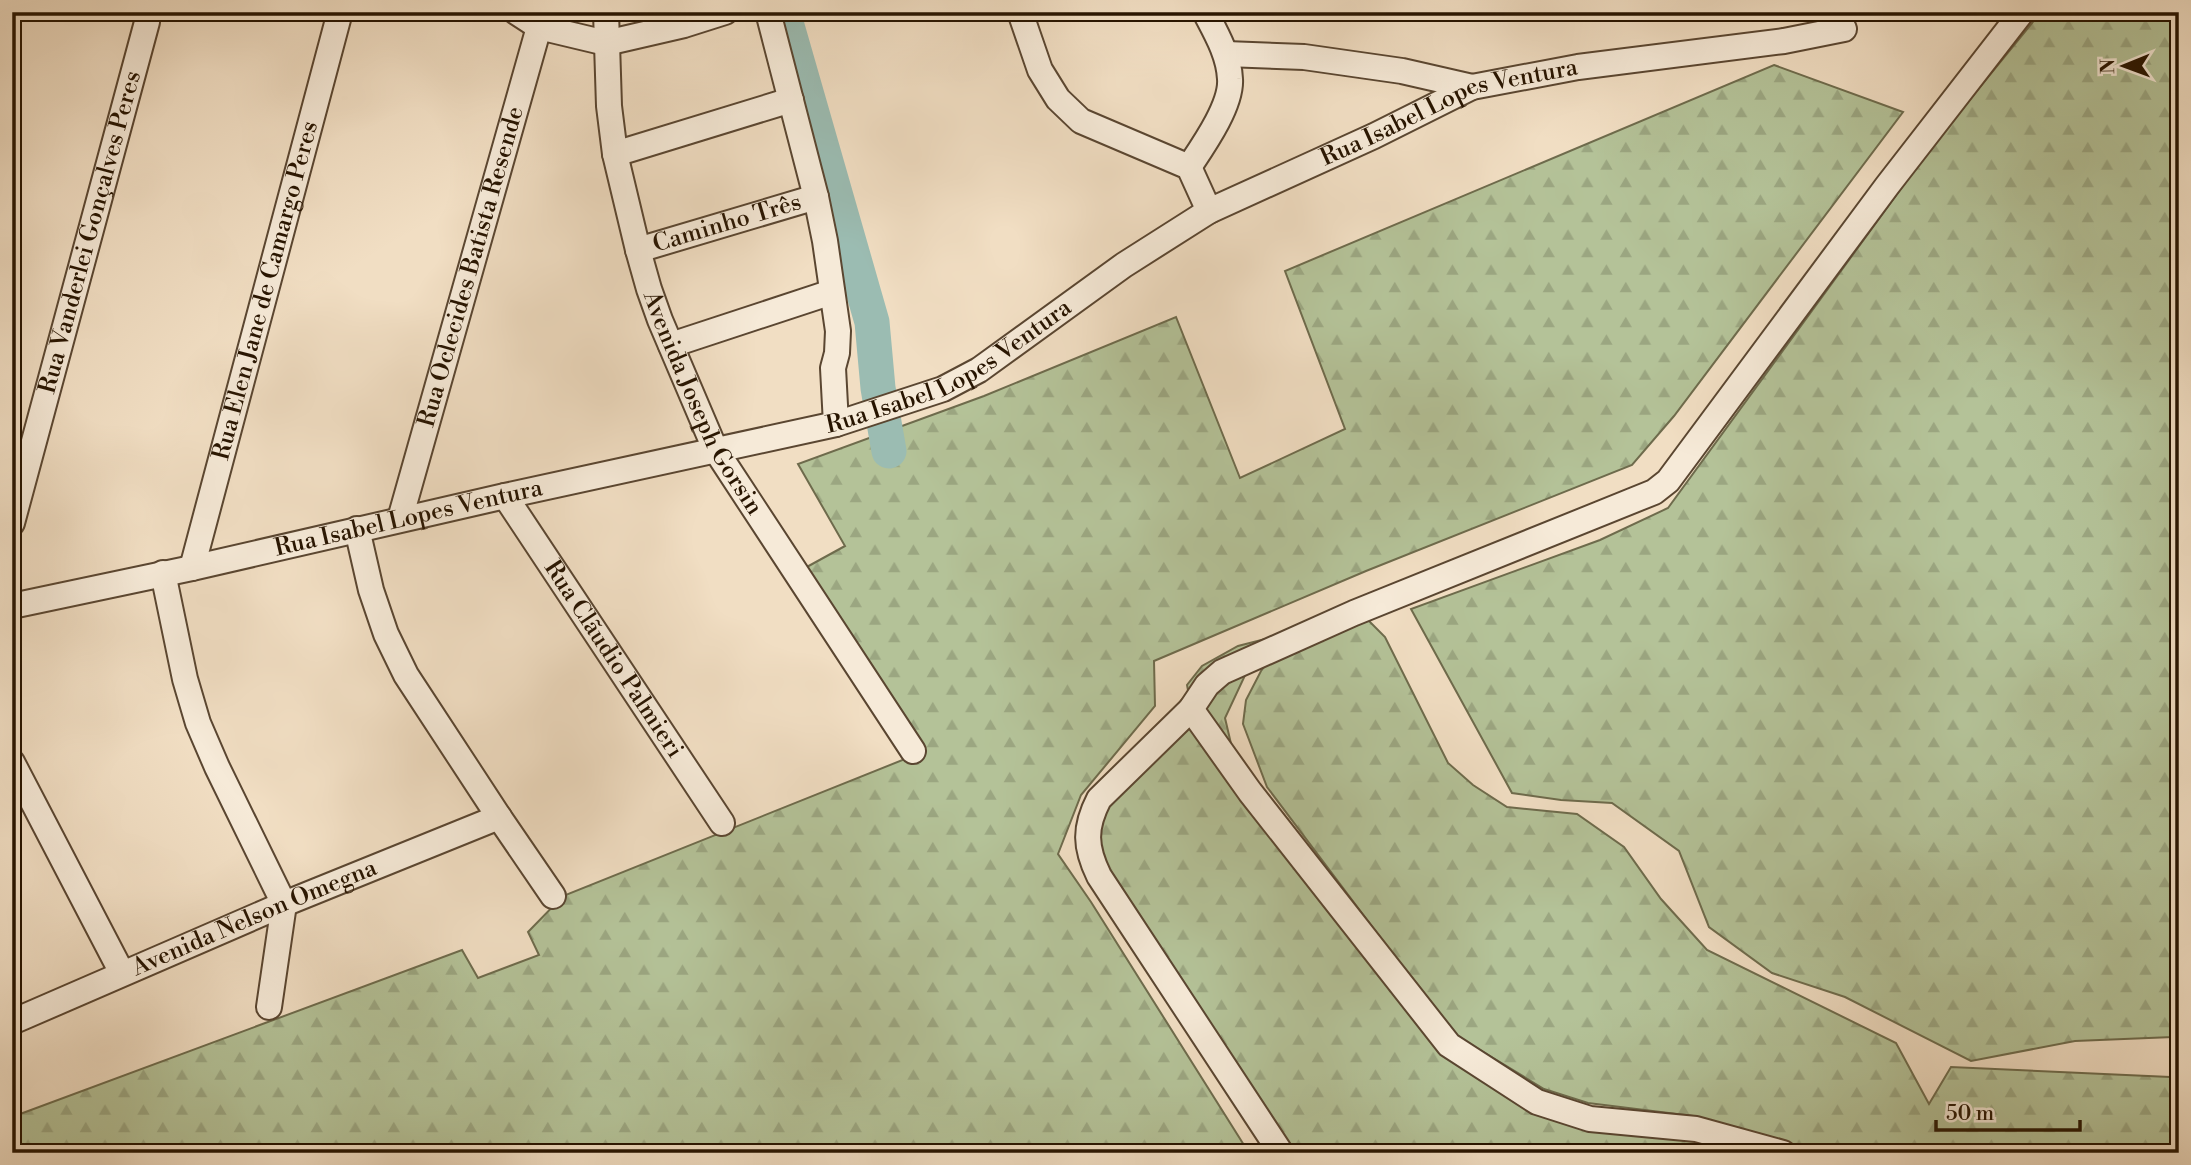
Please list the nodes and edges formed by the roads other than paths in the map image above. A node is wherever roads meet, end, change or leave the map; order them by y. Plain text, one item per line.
1 (340, 12) edge
2 (516, 12) edge
3 (606, 12) edge
4 (725, 12) edge
5 (768, 12) edge
6 (1020, 12) edge
7 (1205, 12) edge
8 (2022, 12) edge
9 (147, 16) edge
10 (540, 19) edge
11 (1844, 29) dead end
12 (607, 43) junction
13 (1226, 54) junction
14 (1472, 87) junction
15 (791, 100) junction
16 (615, 154) junction
17 (1189, 167) junction
18 (816, 197) junction
19 (1209, 211) junction
20 (638, 250) junction
21 (832, 292) junction
22 (671, 345) junction
23 (847, 421) junction
24 (715, 449) junction
25 (505, 496) junction
26 (400, 519) junction
27 (12, 523) edge
28 (357, 529) junction
29 (192, 568) junction
30 (163, 573) junction
31 (12, 606) edge
32 (1191, 709) junction
33 (913, 751) dead end
34 (12, 762) edge
35 (499, 817) junction
36 (722, 823) dead end
37 (553, 896) dead end
38 (284, 904) junction
39 (122, 973) junction
40 (269, 1007) dead end
41 (12, 1022) edge
42 (1280, 1153) edge
43 (1783, 1153) edge

1 - 29 street, Rua Elen Jane de Camargo Peres
2 - 10 street
3 - 12 street, Avenida Joseph Gorsin
4 - 12 street
5 - 15 street
6 - 17 street
7 - 13 street
8 - 32 street
9 - 27 street, Rua Vanderlei Gonçalves Peres
10 - 12 street
10 - 26 street, Rua Oclecides Batista Resende
11 - 14 street, Rua Isabel Lopes Ventura
12 - 16 street, Avenida Joseph Gorsin
13 - 14 street
13 - 17 street
14 - 19 street, Rua Isabel Lopes Ventura
15 - 16 street
15 - 18 street
16 - 20 street, Avenida Joseph Gorsin
17 - 19 street
18 - 20 street, Caminho Três
18 - 21 street
19 - 23 street, Rua Isabel Lopes Ventura
20 - 22 street, Avenida Joseph Gorsin
21 - 22 street
21 - 23 street
22 - 24 street, Avenida Joseph Gorsin
23 - 24 street, Rua Isabel Lopes Ventura
24 - 25 street, Rua Isabel Lopes Ventura
24 - 33 street, Avenida Joseph Gorsin
25 - 26 street, Rua Isabel Lopes Ventura
25 - 36 street, Rua Clãudio Palmieri
26 - 28 street, Rua Isabel Lopes Ventura
28 - 29 street, Rua Isabel Lopes Ventura
28 - 35 street
29 - 30 street, Rua Isabel Lopes Ventura
30 - 31 street, Rua Isabel Lopes Ventura
30 - 38 street
32 - 42 street
32 - 43 street
34 - 39 street
35 - 37 street
35 - 38 street, Avenida Nelson Omegna
38 - 39 street, Avenida Nelson Omegna
38 - 40 street
39 - 41 street, Avenida Nelson Omegna

